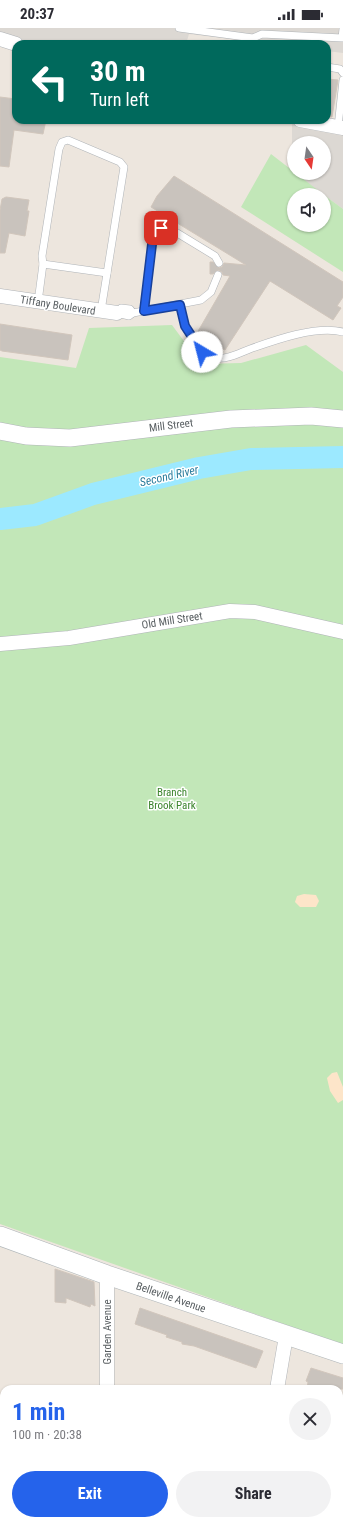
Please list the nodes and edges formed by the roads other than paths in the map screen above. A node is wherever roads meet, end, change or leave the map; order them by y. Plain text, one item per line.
1 (179, 28) edge
2 (343, 29) edge
3 (342, 38) edge
4 (0, 39) edge
5 (12, 43) edge
6 (331, 68) edge
7 (343, 73) edge
8 (343, 80) edge
9 (320, 124) edge
10 (340, 128) edge
11 (219, 263) dead end
12 (43, 264) junction
13 (107, 273) junction
14 (218, 275) dead end
15 (0, 296) edge
16 (38, 302) junction
17 (180, 305) junction
18 (101, 311) junction
19 (144, 311) junction
20 (117, 313) joint
21 (342, 330) edge
22 (343, 418) edge
23 (0, 431) edge
24 (343, 632) edge
25 (0, 644) edge
26 (0, 1236) edge
27 (107, 1275) junction
28 (286, 1336) junction
29 (343, 1354) edge
30 (107, 1385) edge
31 (279, 1385) edge

1 - 3 lane
2 - 3 lane
4 - 5 street
6 - 7 lane
8 - 10 lane
9 - 10 street
11 - 19 lane
12 - 13 lane
12 - 13 lane
12 - 16 lane
13 - 18 lane
14 - 17 lane
15 - 16 street, Tiffany Boulevard
16 - 18 street, Tiffany Boulevard
17 - 19 lane
17 - 21 lane
18 - 20 street, Tiffany Boulevard
19 - 20 lane
22 - 23 street, Mill Street
24 - 25 street, Old Mill Street
26 - 27 main road, Belleville Avenue
27 - 28 main road, Belleville Avenue
27 - 30 street, Garden Avenue
28 - 29 main road, Belleville Avenue
28 - 31 street

